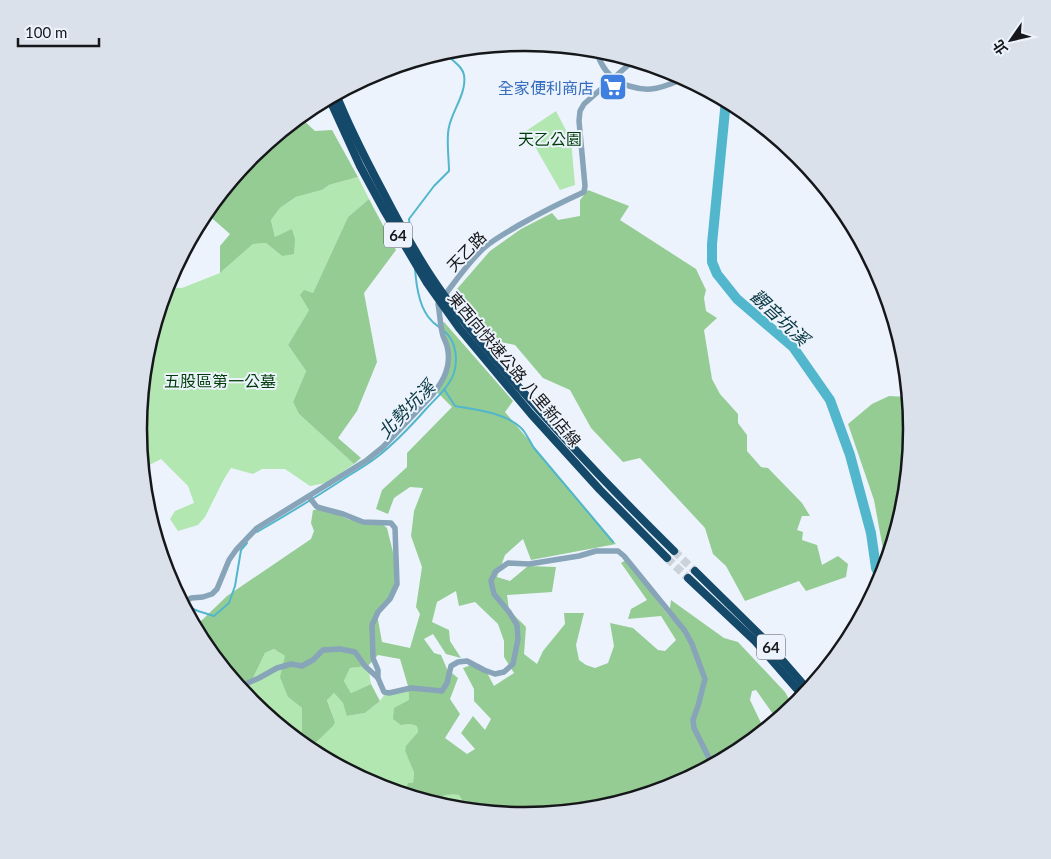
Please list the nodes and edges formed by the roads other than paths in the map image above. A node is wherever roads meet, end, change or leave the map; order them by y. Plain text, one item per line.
1 (598, 59) edge
2 (628, 65) edge
3 (612, 78) junction
4 (674, 82) edge
5 (339, 100) edge
6 (332, 104) edge
7 (489, 358) junction
8 (309, 497) junction
9 (674, 551) tunnel mouth
10 (667, 558) tunnel mouth
11 (695, 571) tunnel mouth
12 (688, 578) tunnel mouth
13 (188, 600) edge
14 (740, 621) junction
15 (378, 678) junction
16 (794, 679) junction
17 (246, 684) edge
18 (803, 686) edge
19 (800, 690) edge
20 (709, 760) edge

1 - 3 street
2 - 3 street, 天乙路
3 - 4 street
3 - 8 street, 天乙路
5 - 7 highway, 東西向快速公路 八里新店線 / 64
6 - 7 highway, 東西向快速公路 八里新店線 / 64
7 - 9 highway, 東西向快速公路 八里新店線 / 64
7 - 10 highway, 東西向快速公路 八里新店線 / 64
8 - 13 street, 天乙路
8 - 15 street
11 - 14 highway, 64
12 - 14 highway, 64
14 - 16 highway, 64
15 - 17 street
15 - 20 street
16 - 18 highway, 64
16 - 19 highway, 64

